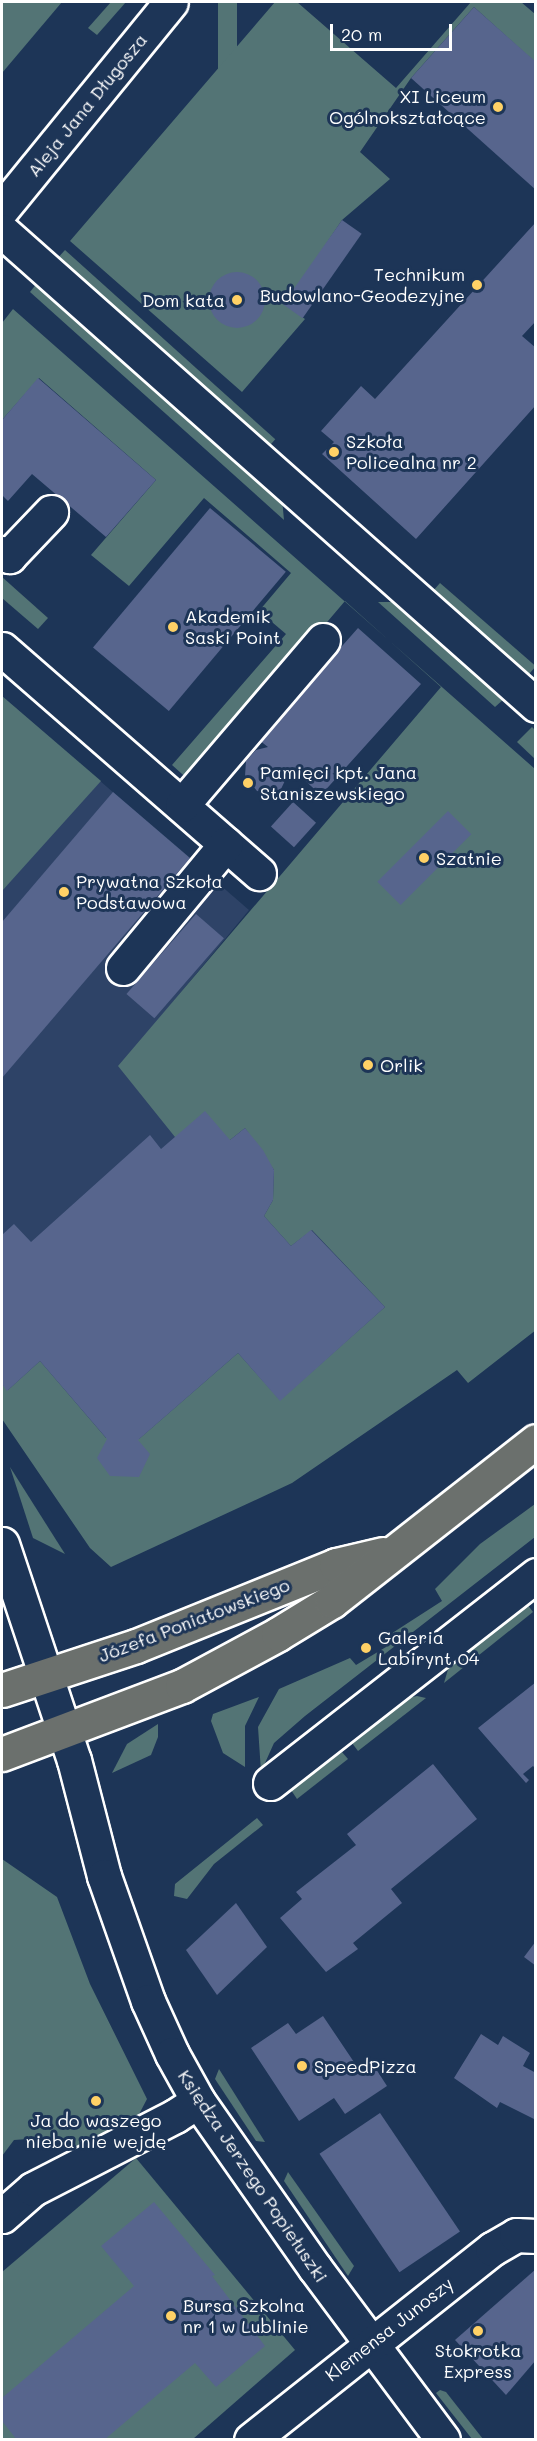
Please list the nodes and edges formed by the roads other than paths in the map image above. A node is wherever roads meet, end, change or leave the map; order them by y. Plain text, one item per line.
1 (171, 2) edge
2 (2, 209) edge
3 (2, 231) edge
4 (51, 512) dead end
5 (2, 553) edge
6 (323, 640) dead end
7 (2, 649) edge
8 (536, 705) edge
9 (182, 805) junction
10 (225, 844) junction
11 (259, 873) dead end
12 (123, 968) dead end
13 (536, 1441) edge
14 (2, 1544) edge
15 (388, 1553) junction
16 (536, 1575) edge
17 (44, 1674) junction
18 (2, 1690) edge
19 (63, 1732) junction
20 (2, 1754) edge
21 (270, 1783) dead end
22 (198, 2101) junction
23 (2, 2216) edge
24 (536, 2236) edge
25 (370, 2345) junction
26 (250, 2439) edge
27 (443, 2439) edge

1 - 2 street, Aleja Jana Długosza
3 - 8 street
4 - 5 street
6 - 9 street
7 - 9 street
9 - 10 street
10 - 11 street
10 - 12 street
13 - 15 main road, Józefa Poniatowskiego
14 - 17 street, Księdza Jerzego Popiełuszki
15 - 17 main road, Józefa Poniatowskiego
15 - 19 main road, Józefa Poniatowskiego
16 - 21 street
17 - 18 main road, Józefa Poniatowskiego
17 - 19 street, Księdza Jerzego Popiełuszki
19 - 20 main road, Józefa Poniatowskiego
19 - 22 street, Księdza Jerzego Popiełuszki
22 - 23 street
22 - 25 street, Księdza Jerzego Popiełuszki
24 - 25 street, Klemensa Junoszy
25 - 26 street, Klemensa Junoszy
25 - 27 street, Księdza Jerzego Popiełuszki

